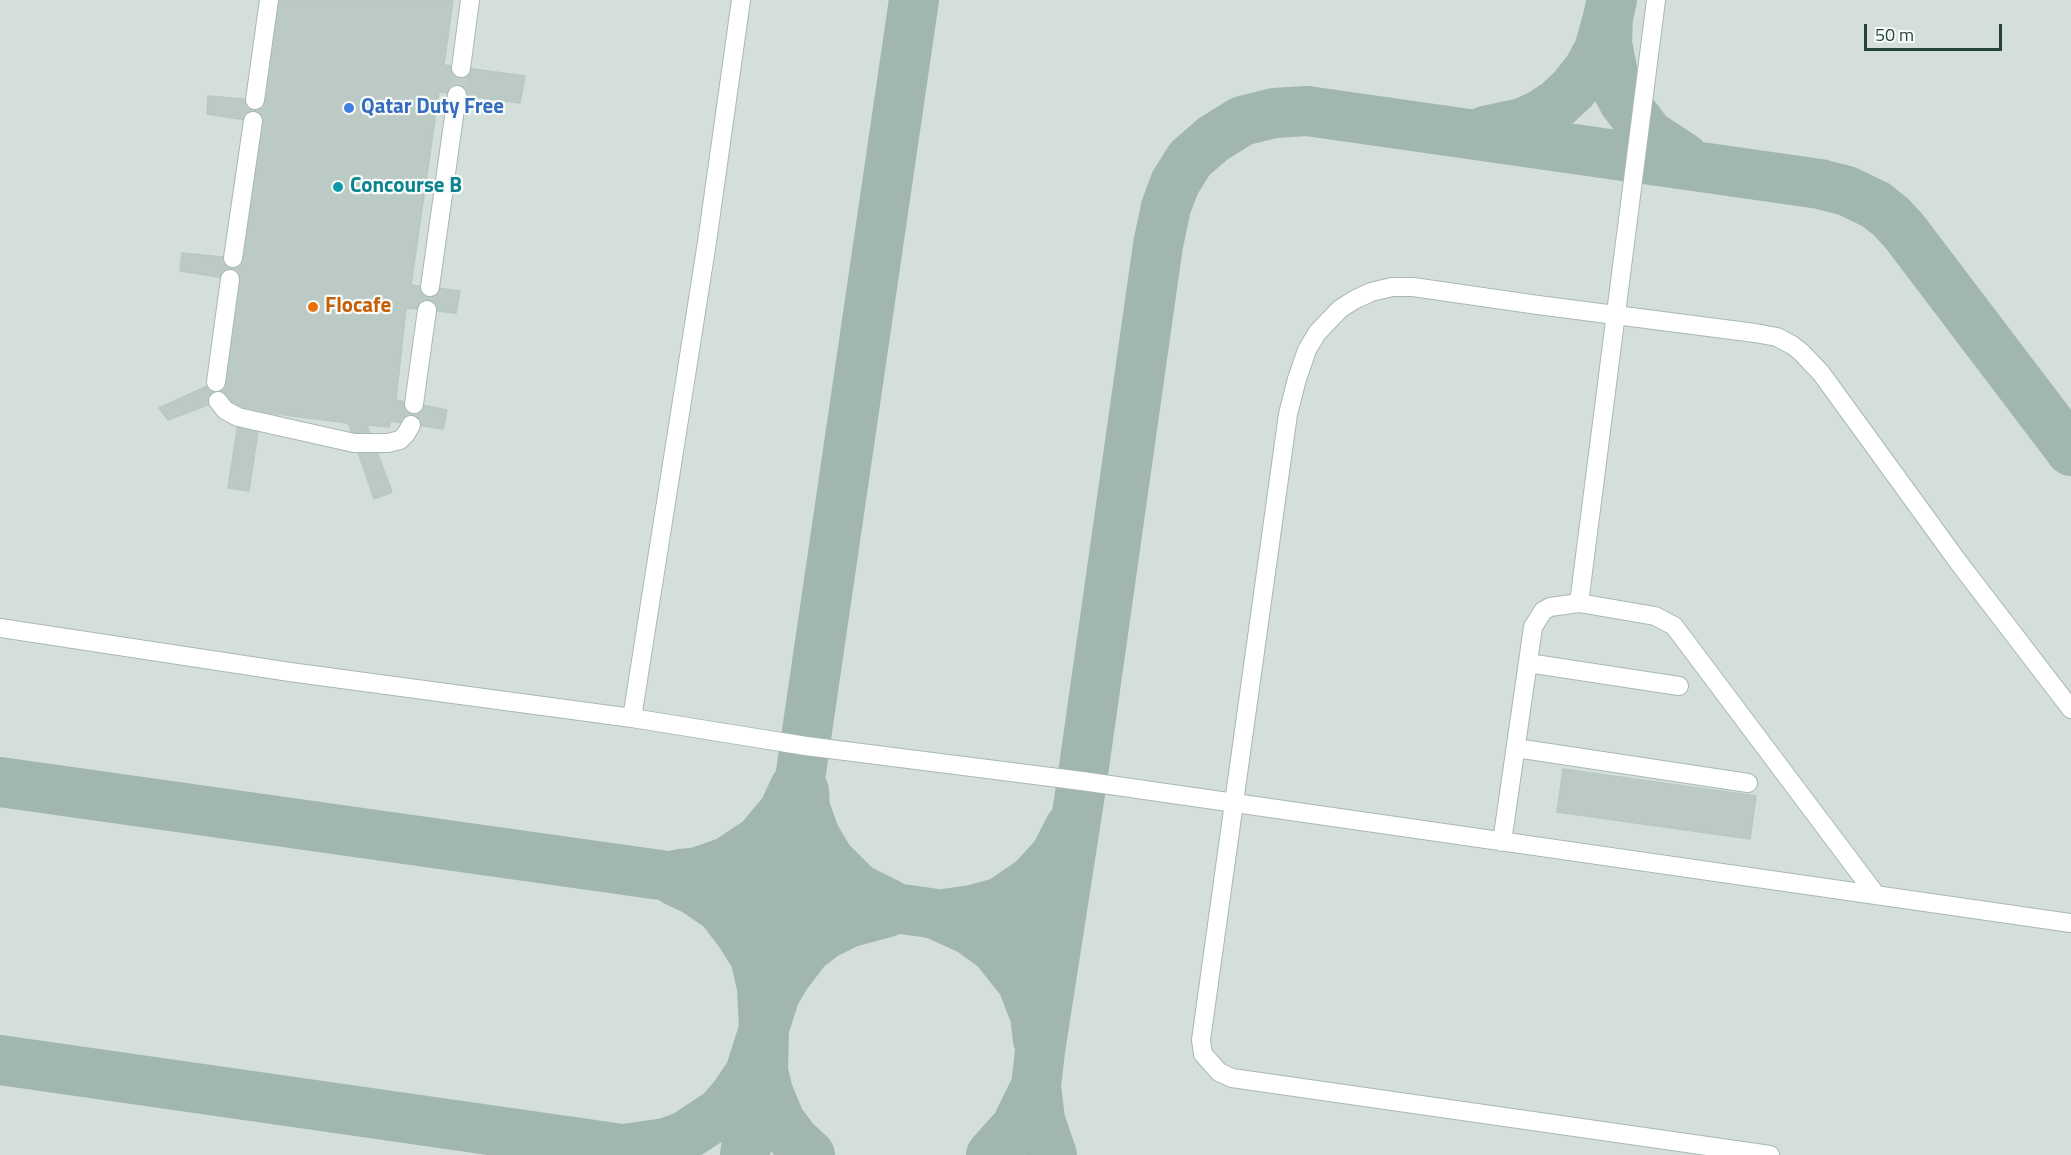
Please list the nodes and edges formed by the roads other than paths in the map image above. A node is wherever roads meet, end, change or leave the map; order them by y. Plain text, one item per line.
1 (269, 0) edge
2 (470, 0) edge
3 (741, 0) edge
4 (1656, 0) edge
5 (461, 68) tunnel mouth
6 (457, 94) tunnel mouth
7 (255, 100) dead end
8 (253, 121) dead end
9 (233, 258) dead end
10 (230, 279) dead end
11 (430, 287) dead end
12 (427, 310) dead end
13 (1616, 315) junction
14 (216, 382) dead end
15 (219, 401) dead end
16 (414, 404) dead end
17 (411, 425) dead end
18 (1579, 603) junction
19 (0, 628) edge
20 (1528, 663) junction
21 (1679, 686) dead end
22 (2071, 709) edge
23 (632, 718) junction
24 (1516, 748) junction
25 (1748, 783) dead end
26 (1234, 803) junction
27 (1502, 842) junction
28 (1876, 895) junction
29 (2071, 923) edge
30 (1770, 1155) edge

1 - 7 lane
2 - 5 lane
3 - 23 lane
4 - 13 lane
6 - 11 lane
8 - 9 lane
10 - 14 lane
12 - 16 lane
13 - 18 lane
13 - 22 lane
13 - 26 lane
15 - 17 lane
18 - 20 lane
18 - 28 lane
19 - 23 lane
20 - 21 lane
20 - 24 lane
23 - 26 lane
24 - 25 lane
24 - 27 lane
26 - 27 lane
26 - 30 lane
27 - 28 lane
28 - 29 lane

